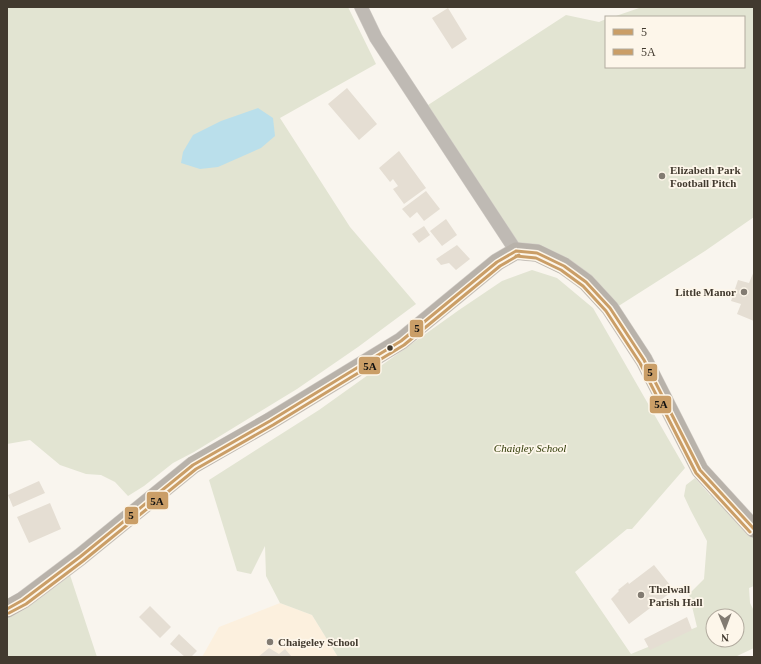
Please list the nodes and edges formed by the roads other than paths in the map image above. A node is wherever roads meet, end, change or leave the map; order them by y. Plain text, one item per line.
1 (361, 7) edge
2 (516, 251) junction
3 (754, 529) edge
4 (7, 610) edge

1 - 2 street
2 - 3 main road
2 - 4 main road

